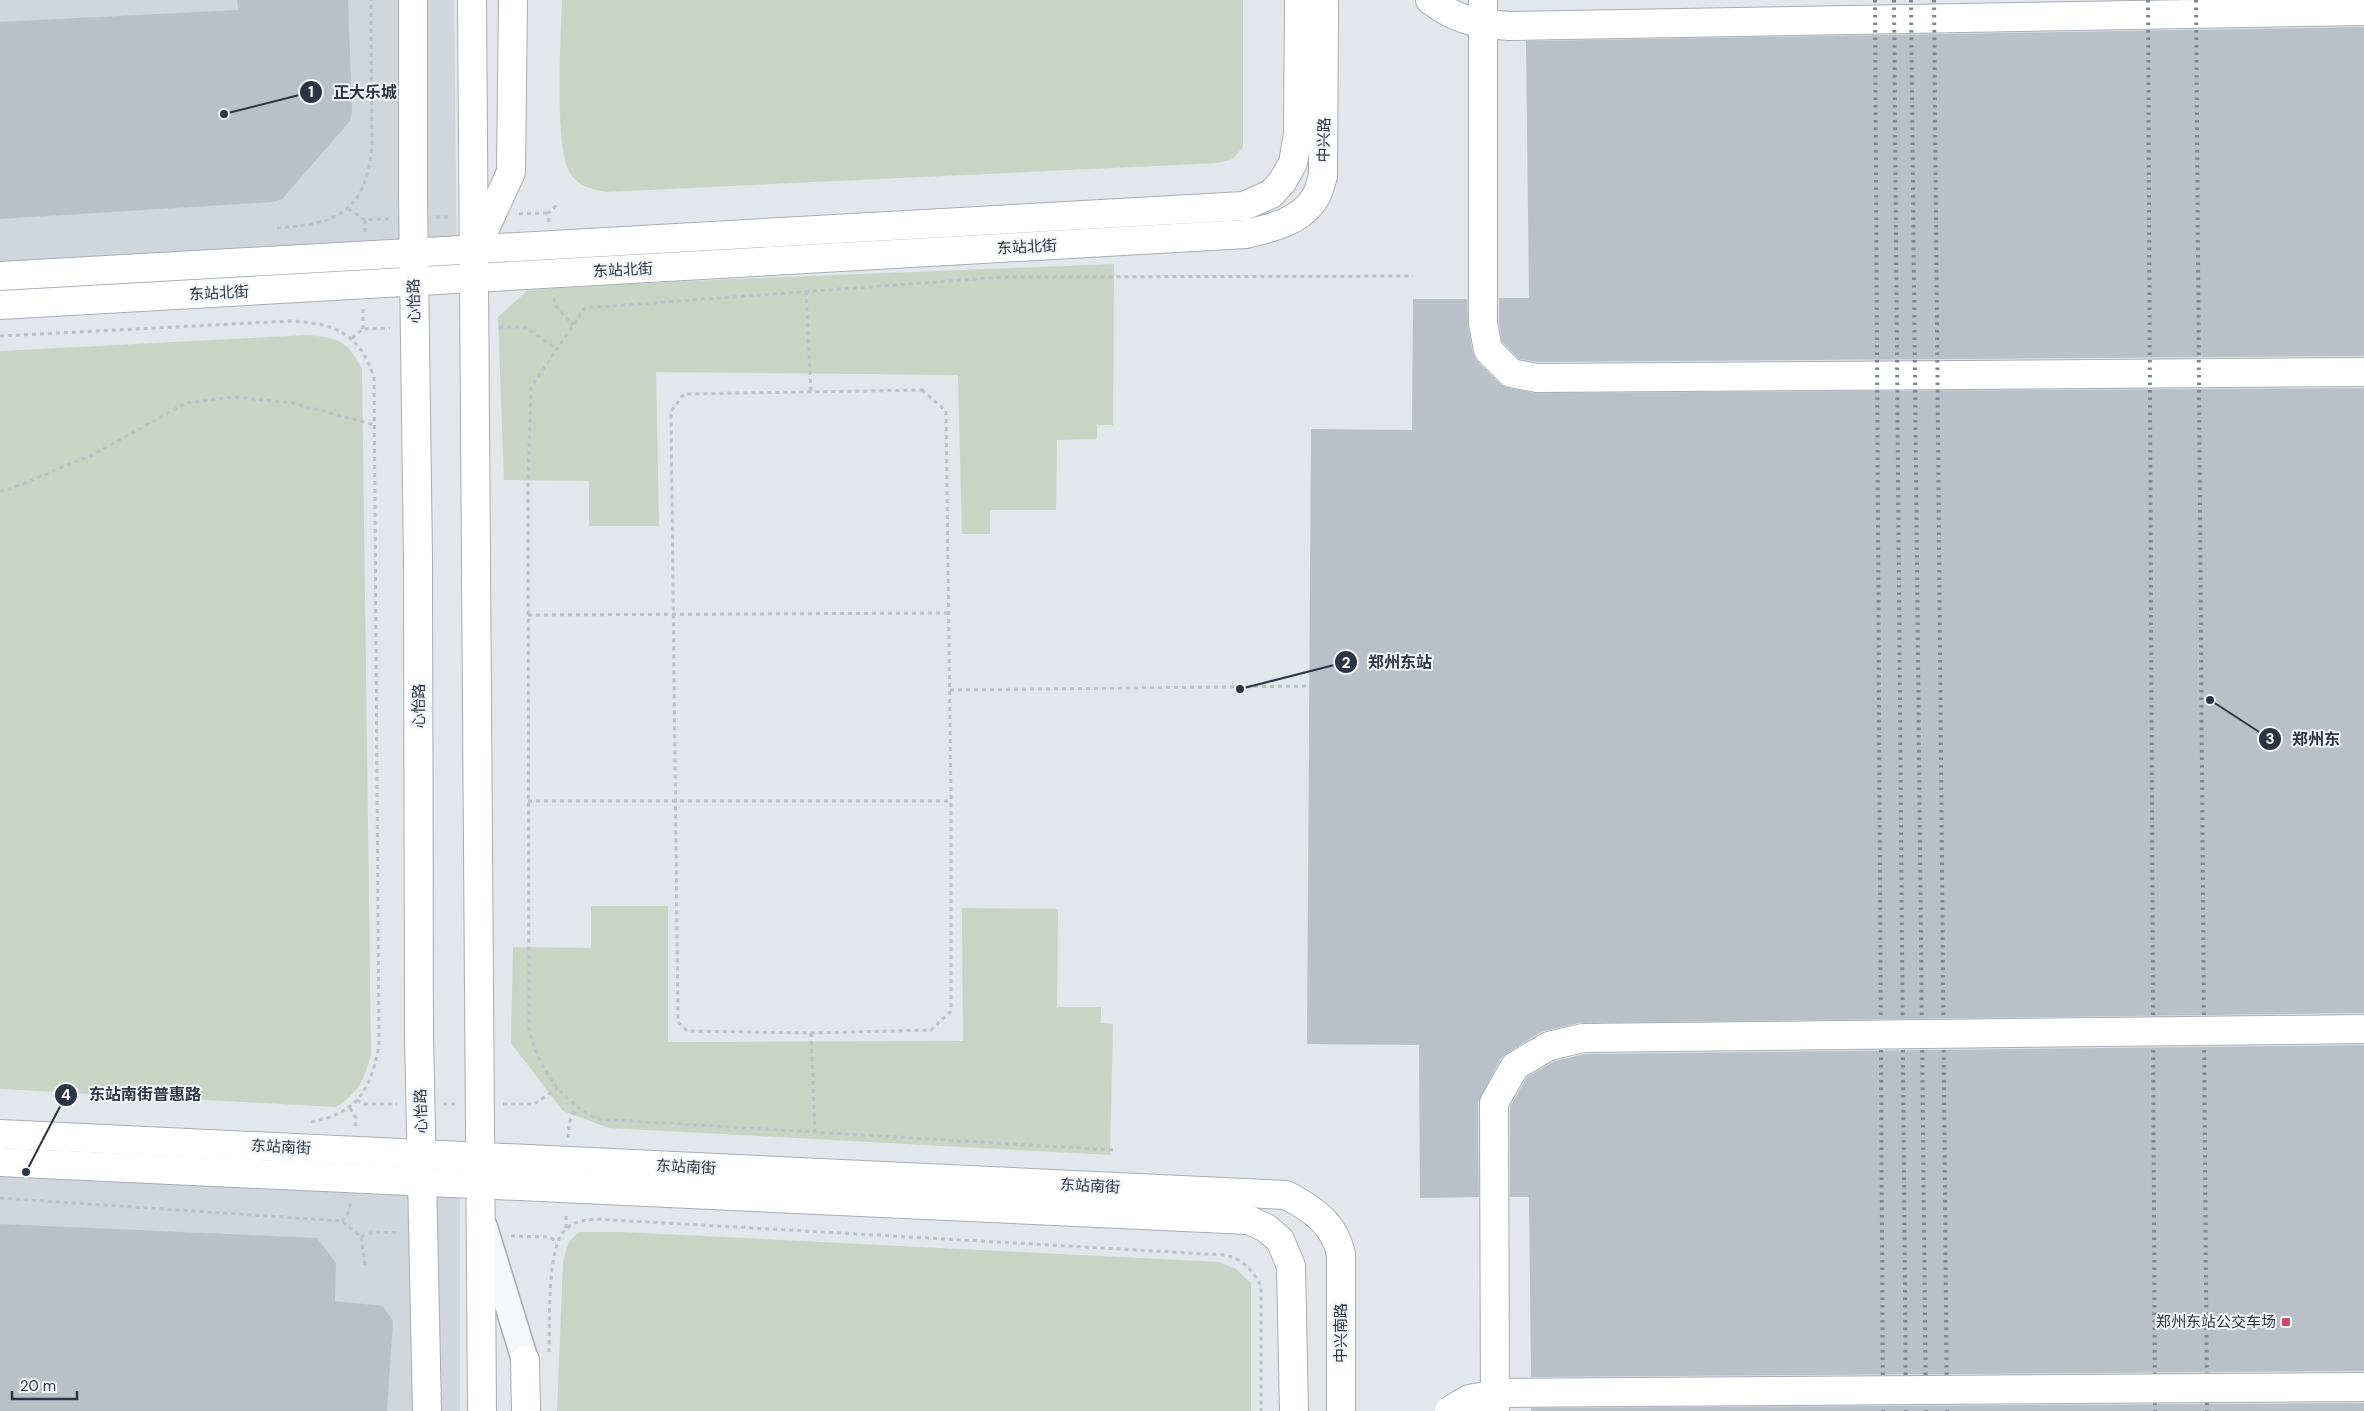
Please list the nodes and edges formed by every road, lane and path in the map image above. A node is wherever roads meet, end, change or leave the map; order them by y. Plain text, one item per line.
1 (371, 0) edge
2 (413, 0) edge
3 (472, 0) edge
4 (513, 0) edge
5 (1299, 0) edge
6 (1324, 0) edge
7 (1430, 0) edge
8 (1483, 0) edge
9 (2364, 11) edge
10 (1244, 206) joint
11 (348, 209) junction
12 (548, 213) dead end
13 (483, 215) junction
14 (413, 218) junction
15 (277, 228) dead end
16 (1246, 234) joint
17 (475, 250) junction
18 (414, 253) junction
19 (0, 276) edge
20 (1413, 276) dead end
21 (475, 278) junction
22 (414, 282) junction
23 (806, 291) junction
24 (0, 305) edge
25 (0, 336) edge
26 (2364, 372) edge
27 (811, 392) junction
28 (374, 425) junction
29 (0, 491) edge
30 (949, 613) junction
31 (673, 614) junction
32 (528, 615) junction
33 (1310, 686) dead end
34 (950, 690) junction
35 (528, 801) junction
36 (675, 801) junction
37 (951, 801) junction
38 (2364, 1029) edge
39 (810, 1033) junction
40 (307, 1123) dead end
41 (815, 1132) junction
42 (0, 1134) edge
43 (1113, 1150) dead end
44 (422, 1154) junction
45 (480, 1157) junction
46 (0, 1162) edge
47 (422, 1182) junction
48 (480, 1184) junction
49 (0, 1198) edge
50 (481, 1216) junction
51 (1341, 1255) joint
52 (365, 1265) dead end
53 (537, 1360) junction
54 (2364, 1387) edge
55 (428, 1411) edge
56 (482, 1411) edge
57 (526, 1411) edge
58 (1261, 1411) edge
59 (1294, 1411) edge
60 (1341, 1411) edge
61 (1449, 1411) edge
62 (1495, 1411) edge

1 - 11 path
2 - 14 street, 心怡路
3 - 13 street
4 - 13 street
5 - 10 street, 中兴路
6 - 16 street, 中兴路
7 - 9 street
8 - 26 street
10 - 17 street, 东站北街
11 - 14 path
11 - 15 path
12 - 13 path
13 - 14 path
13 - 17 street
14 - 18 street, 心怡路
16 - 21 street, 东站北街
17 - 18 street, 东站北街
17 - 21 street
18 - 19 street, 东站北街
18 - 22 street, 心怡路
20 - 23 path
21 - 22 street, 东站北街
21 - 45 street
22 - 24 street, 东站北街
22 - 44 street, 心怡路
23 - 27 path
23 - 32 path
25 - 28 path
27 - 30 path
27 - 31 path
28 - 29 path
28 - 40 path
30 - 31 path
30 - 34 path
31 - 32 path
31 - 36 path
32 - 35 path
33 - 34 path
34 - 37 path
35 - 36 path
35 - 41 path
36 - 37 path
36 - 39 path
37 - 39 path
38 - 62 street, bridge
39 - 41 path
41 - 43 path
42 - 44 street, 东站南街
44 - 45 street, 东站南街
44 - 47 street, 心怡路
45 - 48 street
45 - 51 street, 东站南街
46 - 47 street, 东站南街
47 - 48 street, 东站南街
47 - 55 street, 心怡路
48 - 50 street
48 - 59 street, 东站南街
49 - 52 path
50 - 53 street
50 - 56 street
51 - 60 street, 中兴南路
53 - 57 street
53 - 58 path
54 - 61 street, bridge

